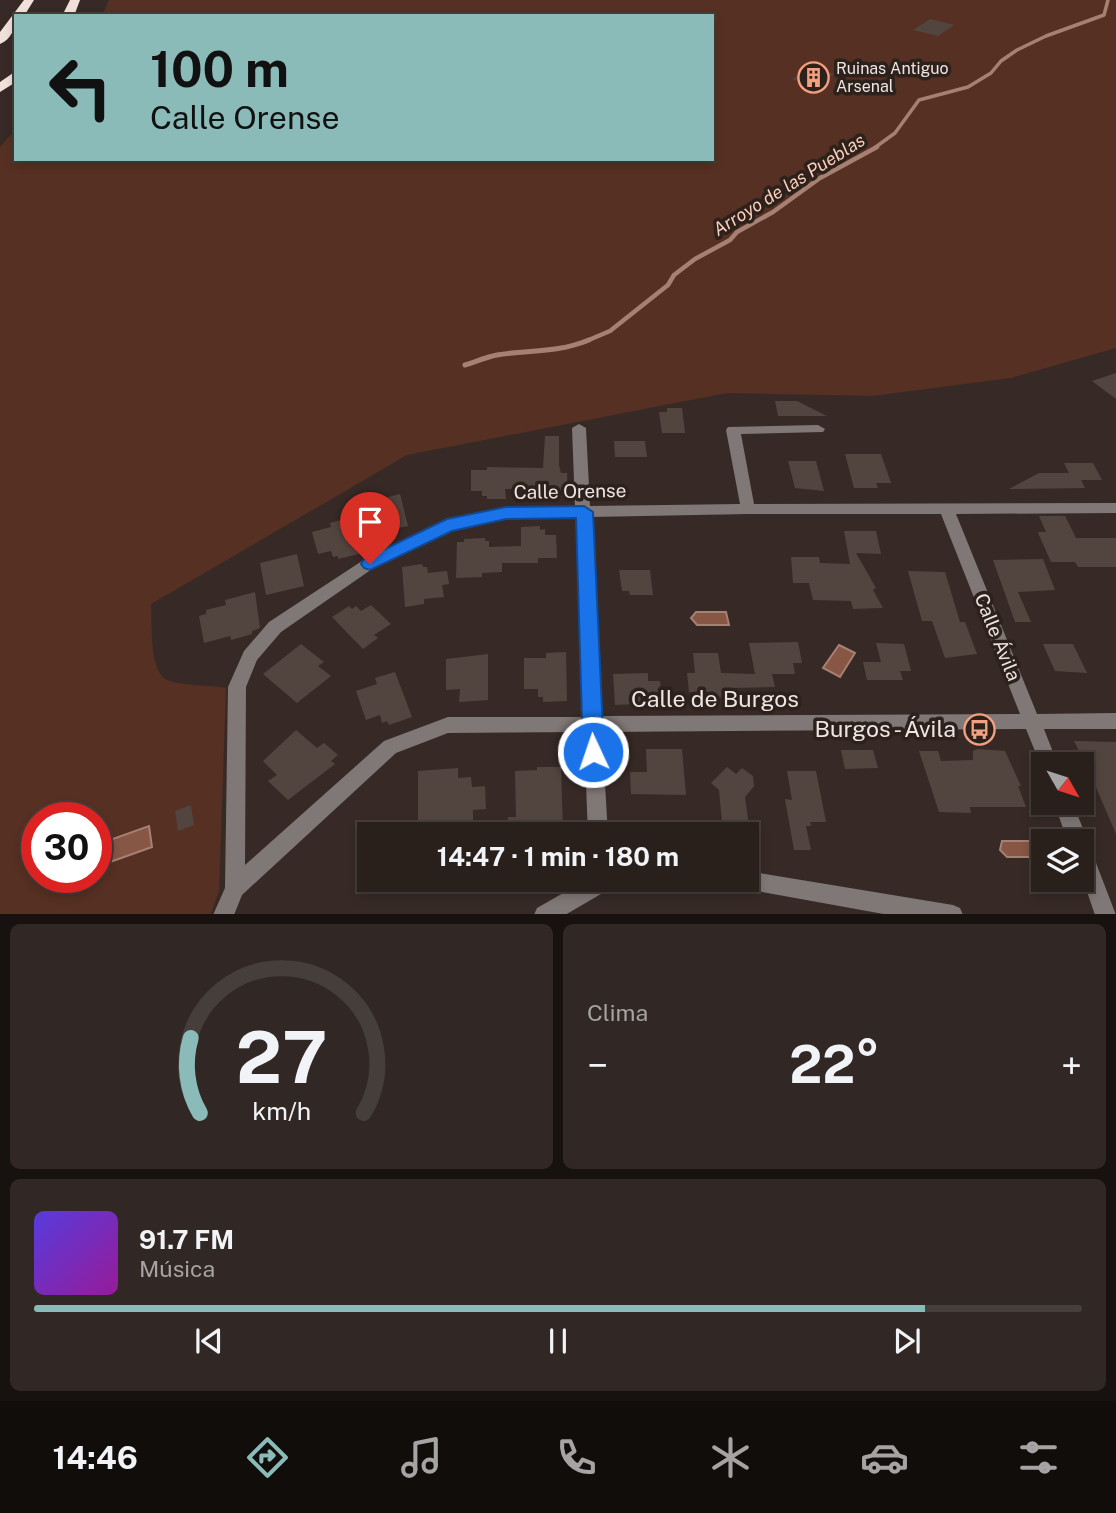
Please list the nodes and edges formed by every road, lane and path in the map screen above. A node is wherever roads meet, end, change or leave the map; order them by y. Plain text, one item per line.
1 (14, 21) edge
2 (0, 40) edge
3 (14, 77) edge
4 (0, 88) edge
5 (579, 428) dead end
6 (818, 429) dead end
7 (1116, 508) edge
8 (748, 509) junction
9 (947, 510) junction
10 (584, 512) junction
11 (1032, 721) junction
12 (1116, 721) edge
13 (592, 725) junction
14 (1044, 752) edge
15 (596, 822) edge
16 (759, 883) edge
17 (1094, 883) edge
18 (235, 888) junction
19 (583, 892) edge
20 (223, 914) edge
21 (546, 914) edge
22 (947, 914) edge
23 (1106, 914) edge

1 - 2 highway
3 - 4 highway
5 - 10 street
6 - 8 street
7 - 9 street, Calle Orense
8 - 9 street, Calle Orense
8 - 10 street, Calle Orense
9 - 11 street, Calle Ávila
10 - 13 street
10 - 18 street, Calle Orense
11 - 12 street, Calle de Burgos
11 - 13 street, Calle de Burgos
11 - 14 street, Calle Ávila
13 - 15 street
13 - 18 street, Calle de Burgos
16 - 22 street
17 - 23 street
18 - 20 street, Calle de Burgos
19 - 21 street

